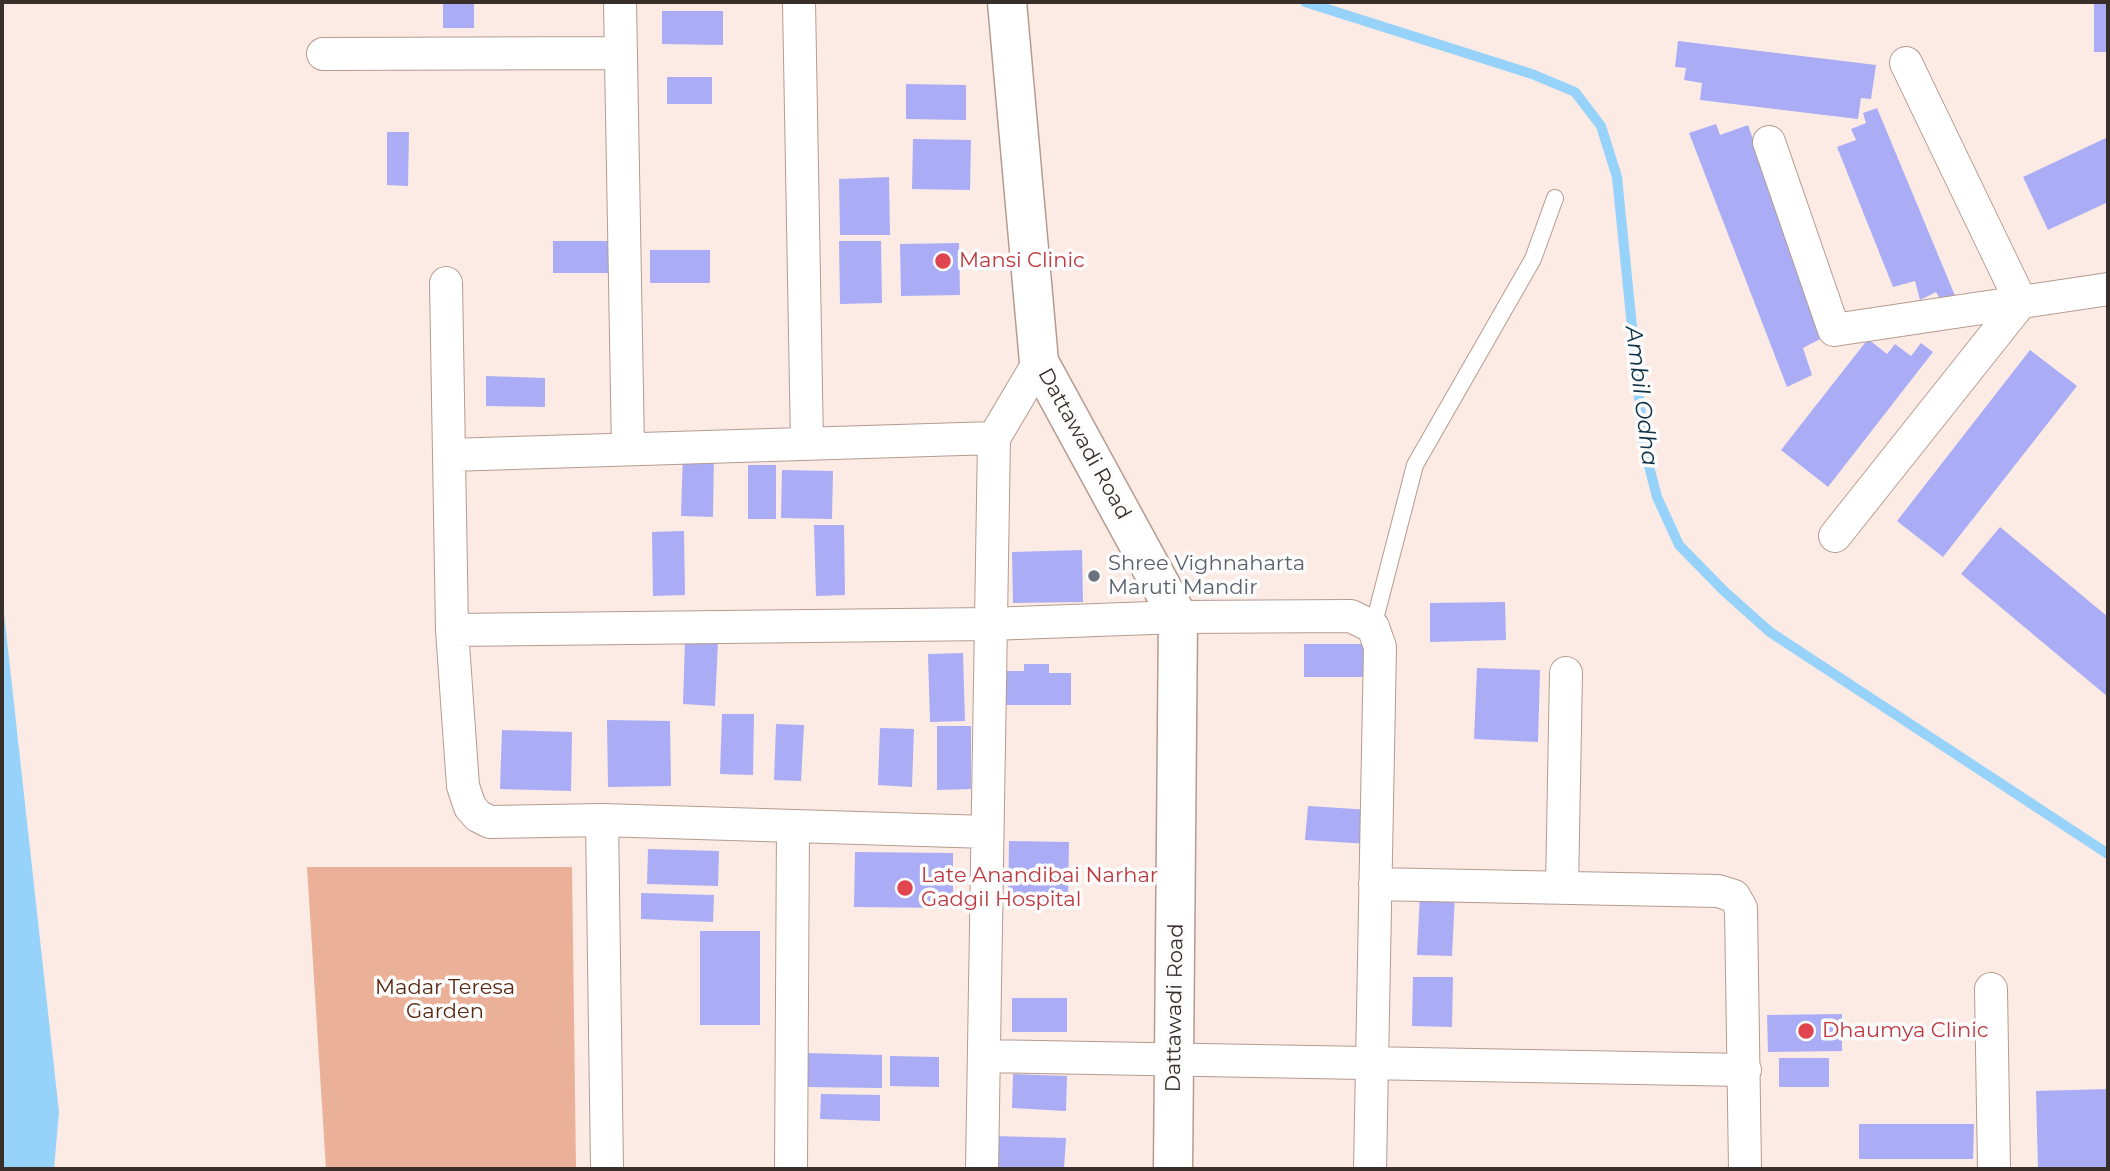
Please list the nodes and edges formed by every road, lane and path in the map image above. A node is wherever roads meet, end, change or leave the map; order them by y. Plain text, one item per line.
1 (620, 2) edge
2 (799, 2) edge
3 (1007, 2) edge
4 (621, 53) junction
5 (323, 54) dead end
6 (1906, 63) dead end
7 (1769, 142) dead end
8 (1555, 198) dead end
9 (446, 283) dead end
10 (2108, 289) edge
11 (2021, 302) junction
12 (1039, 362) junction
13 (993, 438) junction
14 (807, 444) junction
15 (628, 449) junction
16 (449, 456) junction
17 (1835, 536) dead end
18 (1178, 617) junction
19 (990, 624) junction
20 (1373, 627) junction
21 (452, 630) junction
22 (1566, 673) dead end
23 (603, 820) junction
24 (793, 826) junction
25 (987, 832) junction
26 (1375, 884) junction
27 (1562, 888) junction
28 (1991, 989) dead end
29 (984, 1056) junction
30 (1175, 1060) junction
31 (1372, 1063) junction
32 (1745, 1070) junction
33 (607, 1169) edge
34 (791, 1169) edge
35 (982, 1169) edge
36 (1173, 1169) edge
37 (1370, 1169) edge
38 (1745, 1169) edge
39 (1994, 1169) edge

1 - 4 street
2 - 14 street
3 - 12 street, Dattawadi Road
4 - 5 street
4 - 15 street
6 - 11 street
7 - 11 street
8 - 20 lane
9 - 16 street
10 - 11 street
11 - 17 street
12 - 13 street
12 - 18 street, Dattawadi Road
13 - 14 street
13 - 19 street
14 - 15 street
15 - 16 street
16 - 21 street
18 - 19 street
18 - 20 street
18 - 30 street, Dattawadi Road
19 - 21 street
19 - 25 street
20 - 26 street
21 - 23 street
22 - 27 street
23 - 24 street
23 - 33 street
24 - 25 street
24 - 34 street
25 - 29 street
26 - 27 street
26 - 31 street
27 - 32 street
28 - 39 street
29 - 30 street
29 - 35 street
30 - 31 street
30 - 36 street, Dattawadi Road
31 - 32 street
31 - 37 street
32 - 38 street

